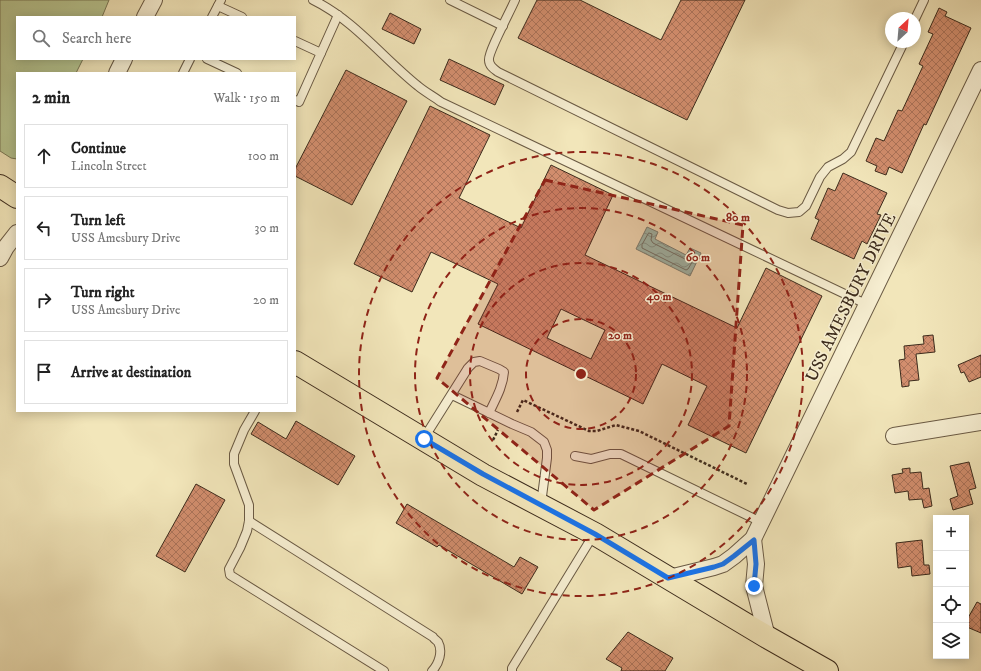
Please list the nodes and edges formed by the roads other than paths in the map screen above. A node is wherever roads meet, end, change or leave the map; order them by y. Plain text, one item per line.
1 (144, 0) edge
2 (154, 0) edge
3 (313, 0) edge
4 (450, 0) edge
5 (516, 0) edge
6 (924, 0) edge
7 (219, 3) edge
8 (918, 12) edge
9 (338, 15) junction
10 (144, 16) edge
11 (145, 16) edge
12 (212, 16) edge
13 (240, 16) edge
14 (503, 26) junction
15 (296, 41) edge
16 (901, 48) edge
17 (321, 53) junction
18 (124, 60) edge
19 (190, 60) edge
20 (209, 60) edge
21 (981, 70) edge
22 (118, 72) edge
23 (184, 72) edge
24 (235, 72) edge
25 (296, 100) edge
26 (0, 186) edge
27 (16, 196) edge
28 (16, 234) edge
29 (0, 258) edge
30 (868, 305) junction
31 (296, 363) edge
32 (452, 395) junction
33 (254, 412) edge
34 (490, 414) junction
35 (981, 422) edge
36 (894, 436) dead end
37 (424, 439) junction
38 (575, 456) dead end
39 (541, 505) junction
40 (249, 521) junction
41 (761, 522) junction
42 (595, 534) junction
43 (754, 540) junction
44 (668, 578) junction
45 (767, 637) junction
46 (384, 671) edge
47 (432, 671) edge
48 (512, 671) edge
49 (827, 671) edge

1 - 10 street
2 - 11 street
3 - 9 lane
4 - 14 lane
5 - 14 lane
6 - 8 lane
7 - 12 lane
7 - 13 lane
9 - 17 lane
9 - 30 lane
14 - 16 lane
15 - 17 lane
17 - 25 lane
18 - 22 street
19 - 23 lane
20 - 24 lane
21 - 30 street, USS AMESBURY DRIVE
26 - 27 main road
28 - 29 street
30 - 41 street, USS AMESBURY DRIVE
31 - 37 main road
32 - 34 lane
32 - 34 lane
32 - 37 lane
33 - 40 lane
34 - 39 lane
35 - 36 street
37 - 39 main road
38 - 41 lane
39 - 42 main road
40 - 46 lane
40 - 47 lane
41 - 43 street, USS AMESBURY DRIVE
42 - 44 main road
42 - 48 lane
43 - 44 street
43 - 45 street, USS AMESBURY DRIVE
44 - 45 main road
45 - 49 main road

